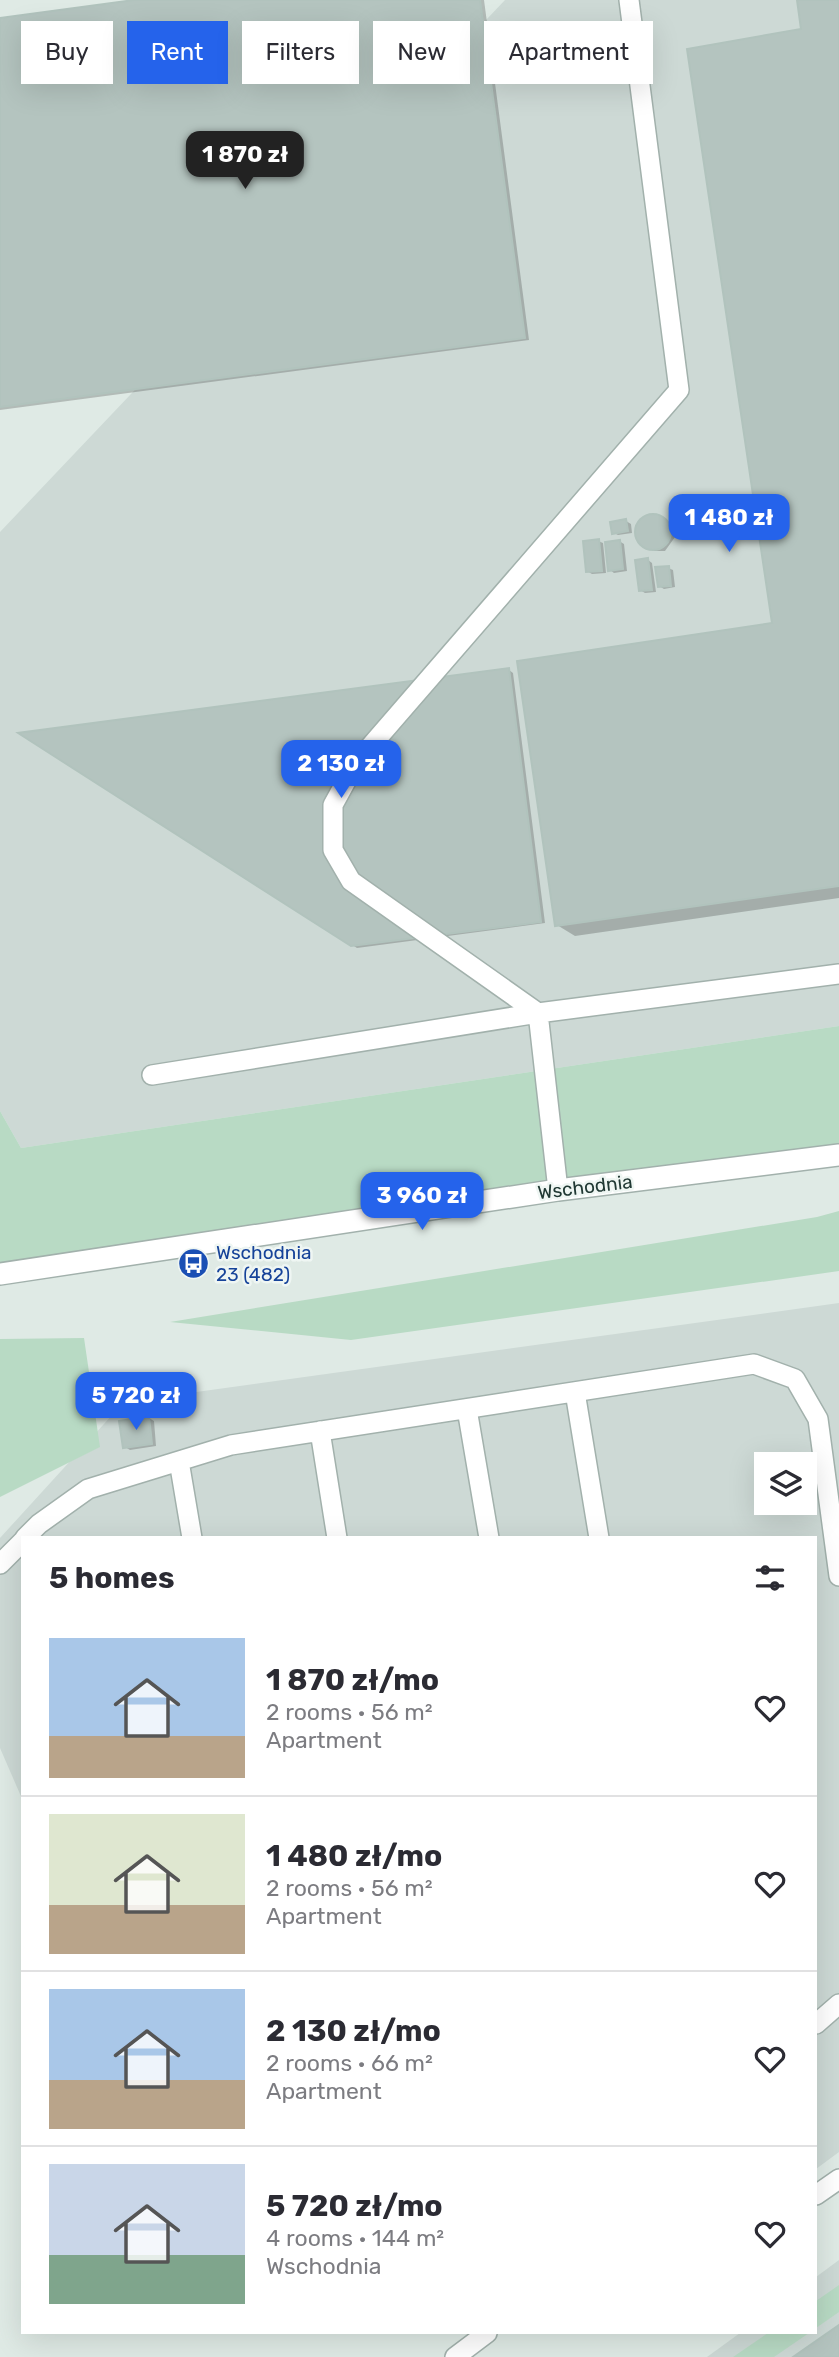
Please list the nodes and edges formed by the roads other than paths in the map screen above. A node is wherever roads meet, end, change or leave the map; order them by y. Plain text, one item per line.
1 (629, 0) edge
2 (839, 974) edge
3 (538, 1013) junction
4 (152, 1075) dead end
5 (839, 1155) edge
6 (558, 1190) junction
7 (0, 1274) edge
8 (575, 1392) junction
9 (467, 1409) junction
10 (320, 1431) junction
11 (179, 1461) junction
12 (44, 1531) edge
13 (192, 1536) edge
14 (337, 1536) edge
15 (489, 1536) edge
16 (599, 1536) edge
17 (21, 1542) edge
18 (0, 1564) edge
19 (839, 1576) edge
20 (839, 2004) edge
21 (817, 2023) edge
22 (839, 2179) edge
23 (817, 2194) edge
24 (486, 2334) edge
25 (454, 2357) edge

1 - 3 lane
2 - 3 lane
3 - 4 lane
3 - 6 lane
5 - 6 street, Wschodnia
6 - 7 street, Wschodnia
8 - 9 lane
8 - 16 lane
8 - 19 lane
9 - 10 lane
9 - 15 lane
10 - 11 lane
10 - 14 lane
11 - 12 lane
11 - 13 lane
17 - 18 lane
20 - 21 lane
22 - 23 lane
24 - 25 lane

